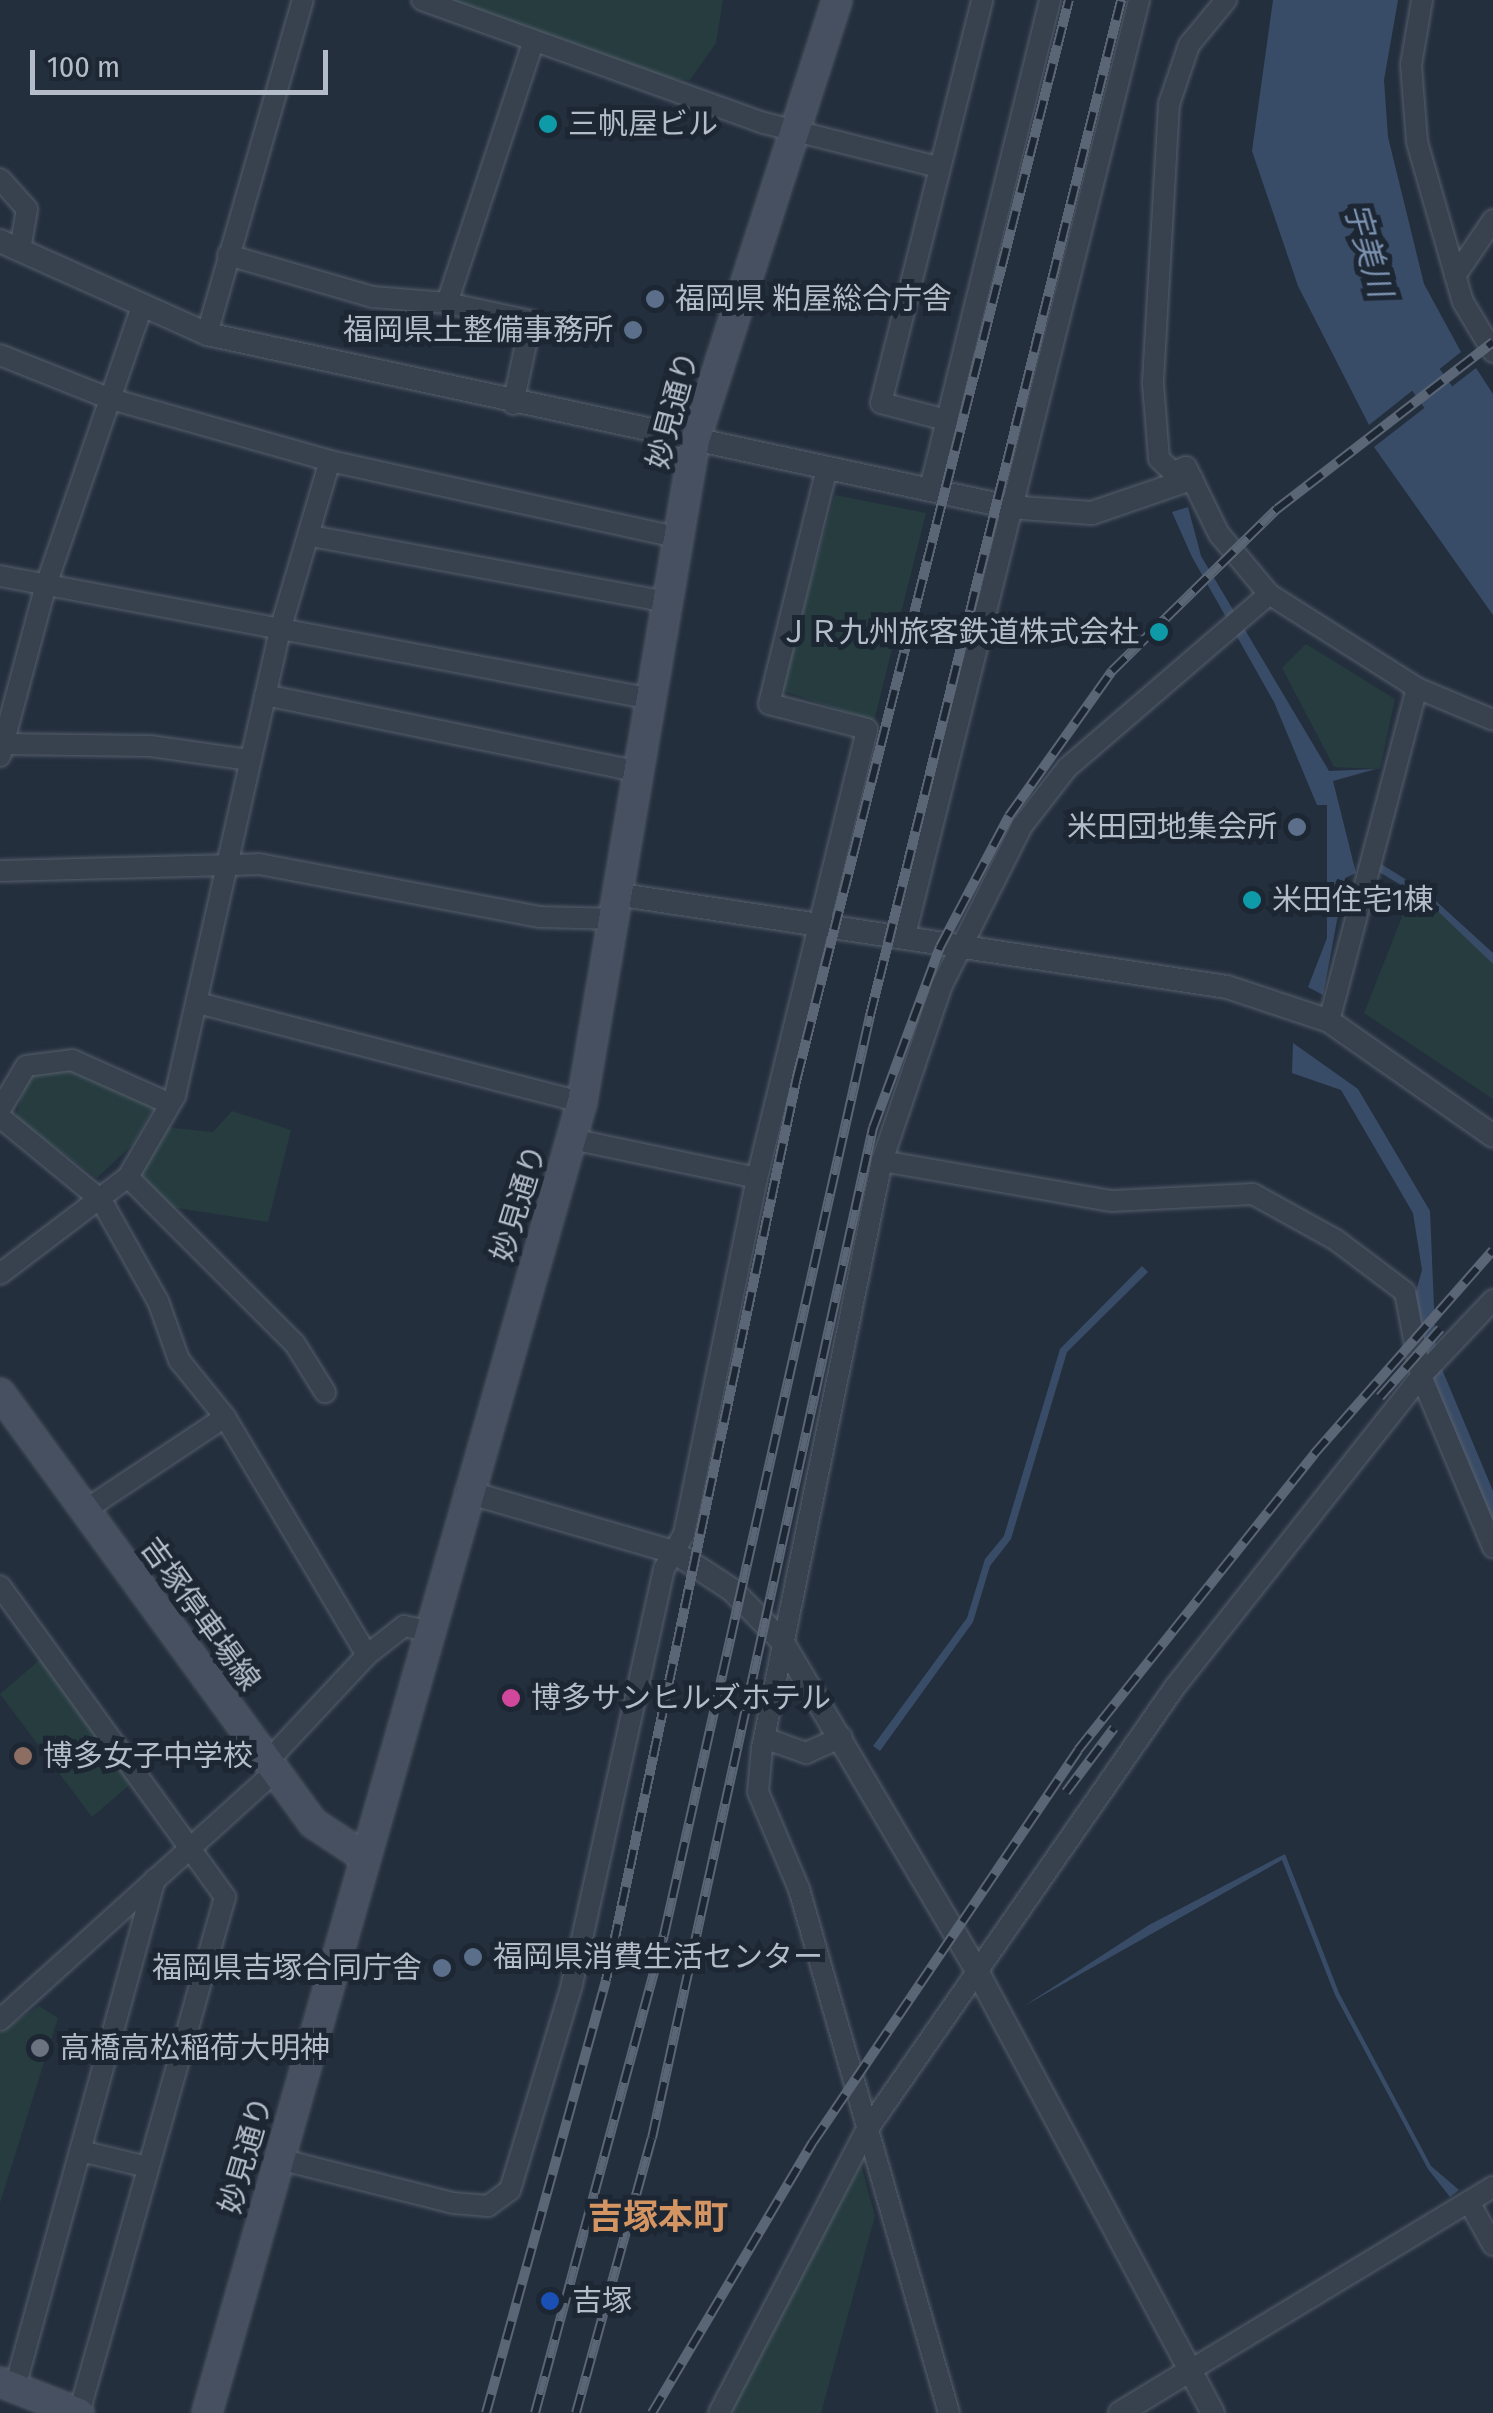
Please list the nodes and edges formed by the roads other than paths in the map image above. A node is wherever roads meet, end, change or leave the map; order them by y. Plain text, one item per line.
1 (304, 0) edge
2 (422, 0) edge
3 (837, 0) edge
4 (982, 0) edge
5 (1050, 0) edge
6 (1139, 0) edge
7 (1226, 0) edge
8 (1422, 0) edge
9 (532, 46) junction
10 (794, 132) junction
11 (938, 167) junction
12 (0, 179) edge
13 (1493, 220) edge
14 (7, 250) edge
15 (228, 255) junction
16 (1455, 276) junction
17 (447, 303) junction
18 (142, 304) junction
19 (208, 334) junction
20 (1493, 352) edge
21 (0, 356) edge
22 (108, 398) junction
23 (513, 404) junction
24 (946, 420) junction
25 (695, 440) junction
26 (330, 461) junction
27 (827, 467) junction
28 (1191, 479) junction
29 (930, 488) junction
30 (1009, 507) junction
31 (311, 536) junction
32 (676, 538) junction
33 (0, 576) edge
34 (45, 588) junction
35 (1269, 594) junction
36 (666, 602) junction
37 (280, 627) junction
38 (1417, 688) junction
39 (264, 695) junction
40 (652, 699) junction
41 (1493, 720) edge
42 (2, 750) edge
43 (250, 760) junction
44 (640, 772) junction
45 (229, 865) junction
46 (0, 871) edge
47 (620, 907) junction
48 (820, 925) junction
49 (904, 939) junction
50 (958, 948) junction
51 (198, 1003) junction
52 (1329, 1021) junction
53 (582, 1102) junction
54 (168, 1103) junction
55 (0, 1113) edge
56 (1493, 1136) edge
57 (572, 1139) junction
58 (882, 1161) junction
59 (128, 1177) junction
60 (757, 1178) junction
61 (101, 1200) junction
62 (0, 1274) edge
63 (1493, 1300) edge
64 (1421, 1376) junction
65 (325, 1392) dead end
66 (0, 1393) edge
67 (225, 1418) junction
68 (466, 1492) junction
69 (85, 1510) junction
70 (1493, 1547) edge
71 (674, 1552) junction
72 (0, 1586) edge
73 (427, 1631) junction
74 (782, 1641) junction
75 (367, 1655) junction
76 (842, 1737) junction
77 (764, 1738) junction
78 (270, 1767) junction
79 (190, 1847) junction
80 (362, 1856) junction
81 (155, 1880) junction
82 (977, 1971) junction
83 (0, 2020) edge
84 (864, 2133) junction
85 (85, 2152) junction
86 (279, 2159) junction
87 (147, 2167) junction
88 (1493, 2187) edge
89 (1469, 2202) junction
90 (1493, 2245) edge
91 (1190, 2371) junction
92 (7, 2385) edge
93 (44, 2406) edge
94 (79, 2413) edge
95 (207, 2413) edge
96 (719, 2413) edge
97 (949, 2413) edge
98 (1120, 2413) edge
99 (1213, 2413) edge

1 - 15 street
2 - 9 street
3 - 10 main road, 妙見通り
4 - 11 street
5 - 24 street
6 - 30 street
7 - 28 street
8 - 16 street
9 - 10 street
9 - 17 street
10 - 11 street
10 - 25 main road, 妙見通り
11 - 24 street
12 - 14 street
13 - 16 street
14 - 18 street
15 - 17 street
15 - 19 street
16 - 20 street
17 - 23 street
18 - 19 street
18 - 22 street
19 - 23 street
21 - 22 street
22 - 26 street
22 - 34 street
23 - 25 street
24 - 29 street
25 - 27 street
25 - 32 main road, 妙見通り
26 - 31 street
26 - 32 street
27 - 29 street
27 - 48 street
28 - 30 street
28 - 35 street
29 - 30 street
30 - 49 street
31 - 36 street
31 - 37 street
32 - 36 main road, 妙見通り
33 - 34 street
34 - 37 street
34 - 42 street
35 - 38 street
35 - 50 street
36 - 40 main road, 妙見通り
37 - 39 street
37 - 40 street
38 - 41 street
38 - 52 street
39 - 43 street
39 - 44 street
40 - 44 main road, 妙見通り
42 - 43 street
43 - 45 street
44 - 47 main road, 妙見通り
45 - 46 street
45 - 47 street
45 - 51 street
47 - 48 street
47 - 53 main road, 妙見通り
48 - 49 street
48 - 60 street
49 - 50 street
50 - 52 street
50 - 58 street
51 - 53 street
51 - 54 street
52 - 56 street
53 - 57 main road, 妙見通り
54 - 55 street
54 - 59 street
55 - 61 street
57 - 60 street
57 - 68 main road, 妙見通り
58 - 64 street
58 - 74 street
59 - 61 street
59 - 65 street
60 - 71 street
61 - 62 street
61 - 67 street
63 - 64 street
64 - 70 street
64 - 82 street
66 - 69 main road, 吉塚停車場線
67 - 69 street
67 - 75 street
68 - 71 street
68 - 73 main road, 妙見通り
69 - 78 main road, 吉塚停車場線
71 - 74 street
71 - 86 street
72 - 79 street
73 - 75 street
73 - 80 main road, 妙見通り
74 - 76 street
74 - 77 street
75 - 78 street
76 - 77 street
76 - 82 street
77 - 84 street
78 - 79 street
78 - 80 main road, 吉塚停車場線
79 - 81 street
79 - 87 street
80 - 86 main road, 妙見通り
81 - 83 street
81 - 85 street
82 - 84 street
82 - 91 street
84 - 96 street
84 - 97 street
85 - 87 street
85 - 92 street
86 - 95 main road, 妙見通り
87 - 94 street
88 - 89 street
89 - 90 street
89 - 91 street
91 - 98 street
91 - 99 street
92 - 93 main road
93 - 94 main road

